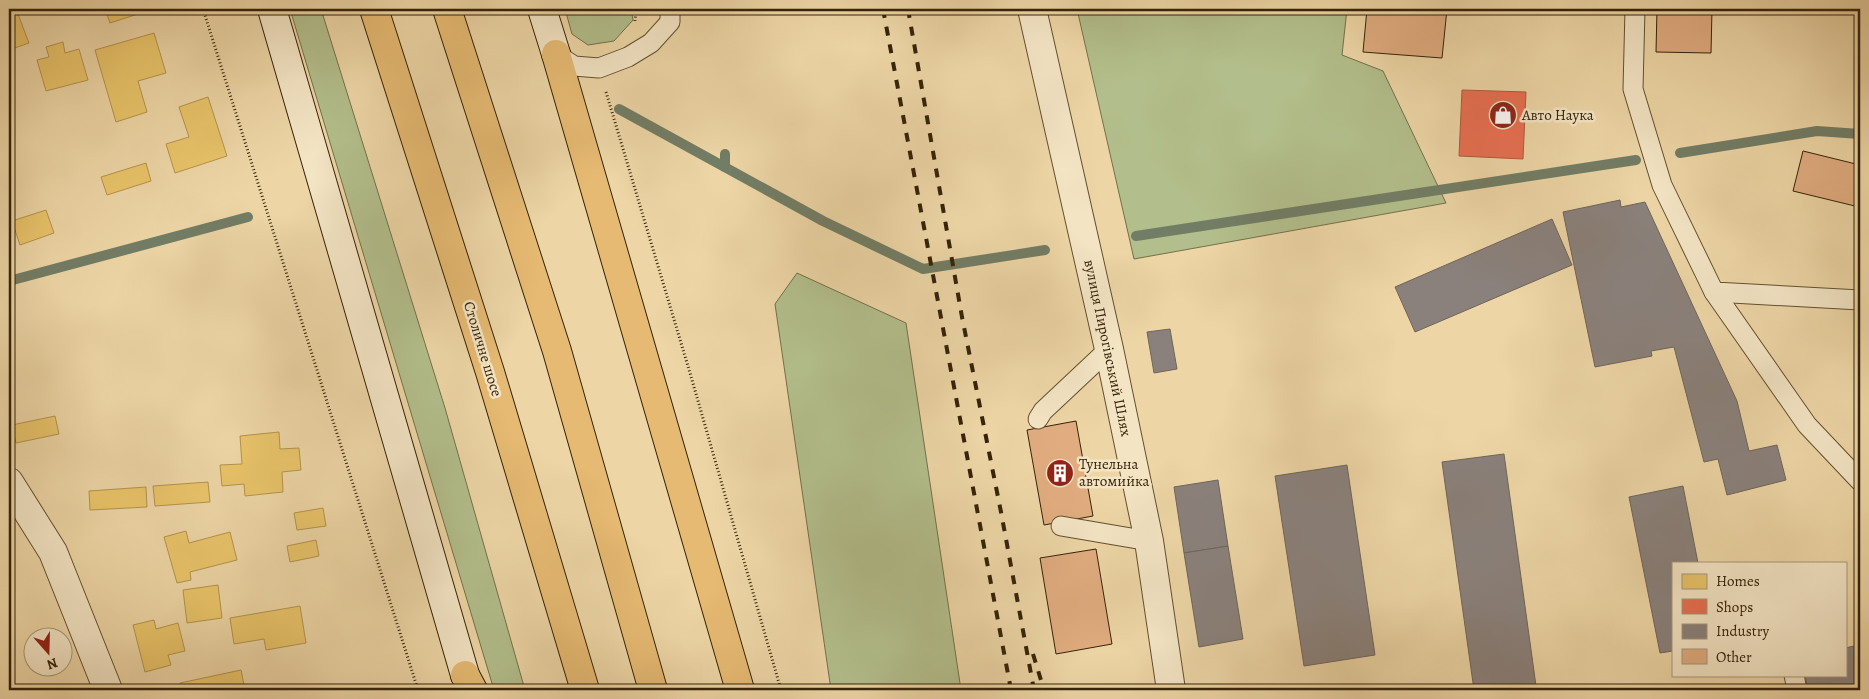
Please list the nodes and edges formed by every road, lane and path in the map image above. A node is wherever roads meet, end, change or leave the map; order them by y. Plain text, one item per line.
1 (203, 9) edge
2 (272, 9) edge
3 (374, 9) edge
4 (447, 9) edge
5 (542, 9) edge
6 (636, 9) edge
7 (670, 9) edge
8 (1032, 9) edge
9 (1635, 9) edge
10 (634, 25) dead end
11 (556, 54) junction
12 (599, 68) junction
13 (1714, 292) junction
14 (1860, 300) edge
15 (1109, 349) junction
16 (1038, 419) dead end
17 (1860, 481) edge
18 (9, 482) edge
19 (1061, 526) dead end
20 (1149, 541) junction
21 (1794, 676) edge
22 (469, 685) edge
23 (108, 690) edge
24 (418, 690) edge
25 (585, 690) edge
26 (653, 690) edge
27 (740, 690) edge
28 (781, 690) edge
29 (1171, 690) edge
30 (1797, 690) edge

1 - 24 path
2 - 22 street
3 - 25 highway, Столичне шосе
4 - 26 highway
5 - 11 street
6 - 10 path
7 - 12 lane
8 - 15 street, вулиця Пирогівський Шлях
9 - 13 lane
11 - 12 lane
11 - 27 highway
12 - 28 path
13 - 14 lane
13 - 17 lane
15 - 16 lane
15 - 20 street, вулиця Пирогівський Шлях
18 - 23 street
19 - 20 lane
20 - 29 street, вулиця Пирогівський Шлях
21 - 30 lane

